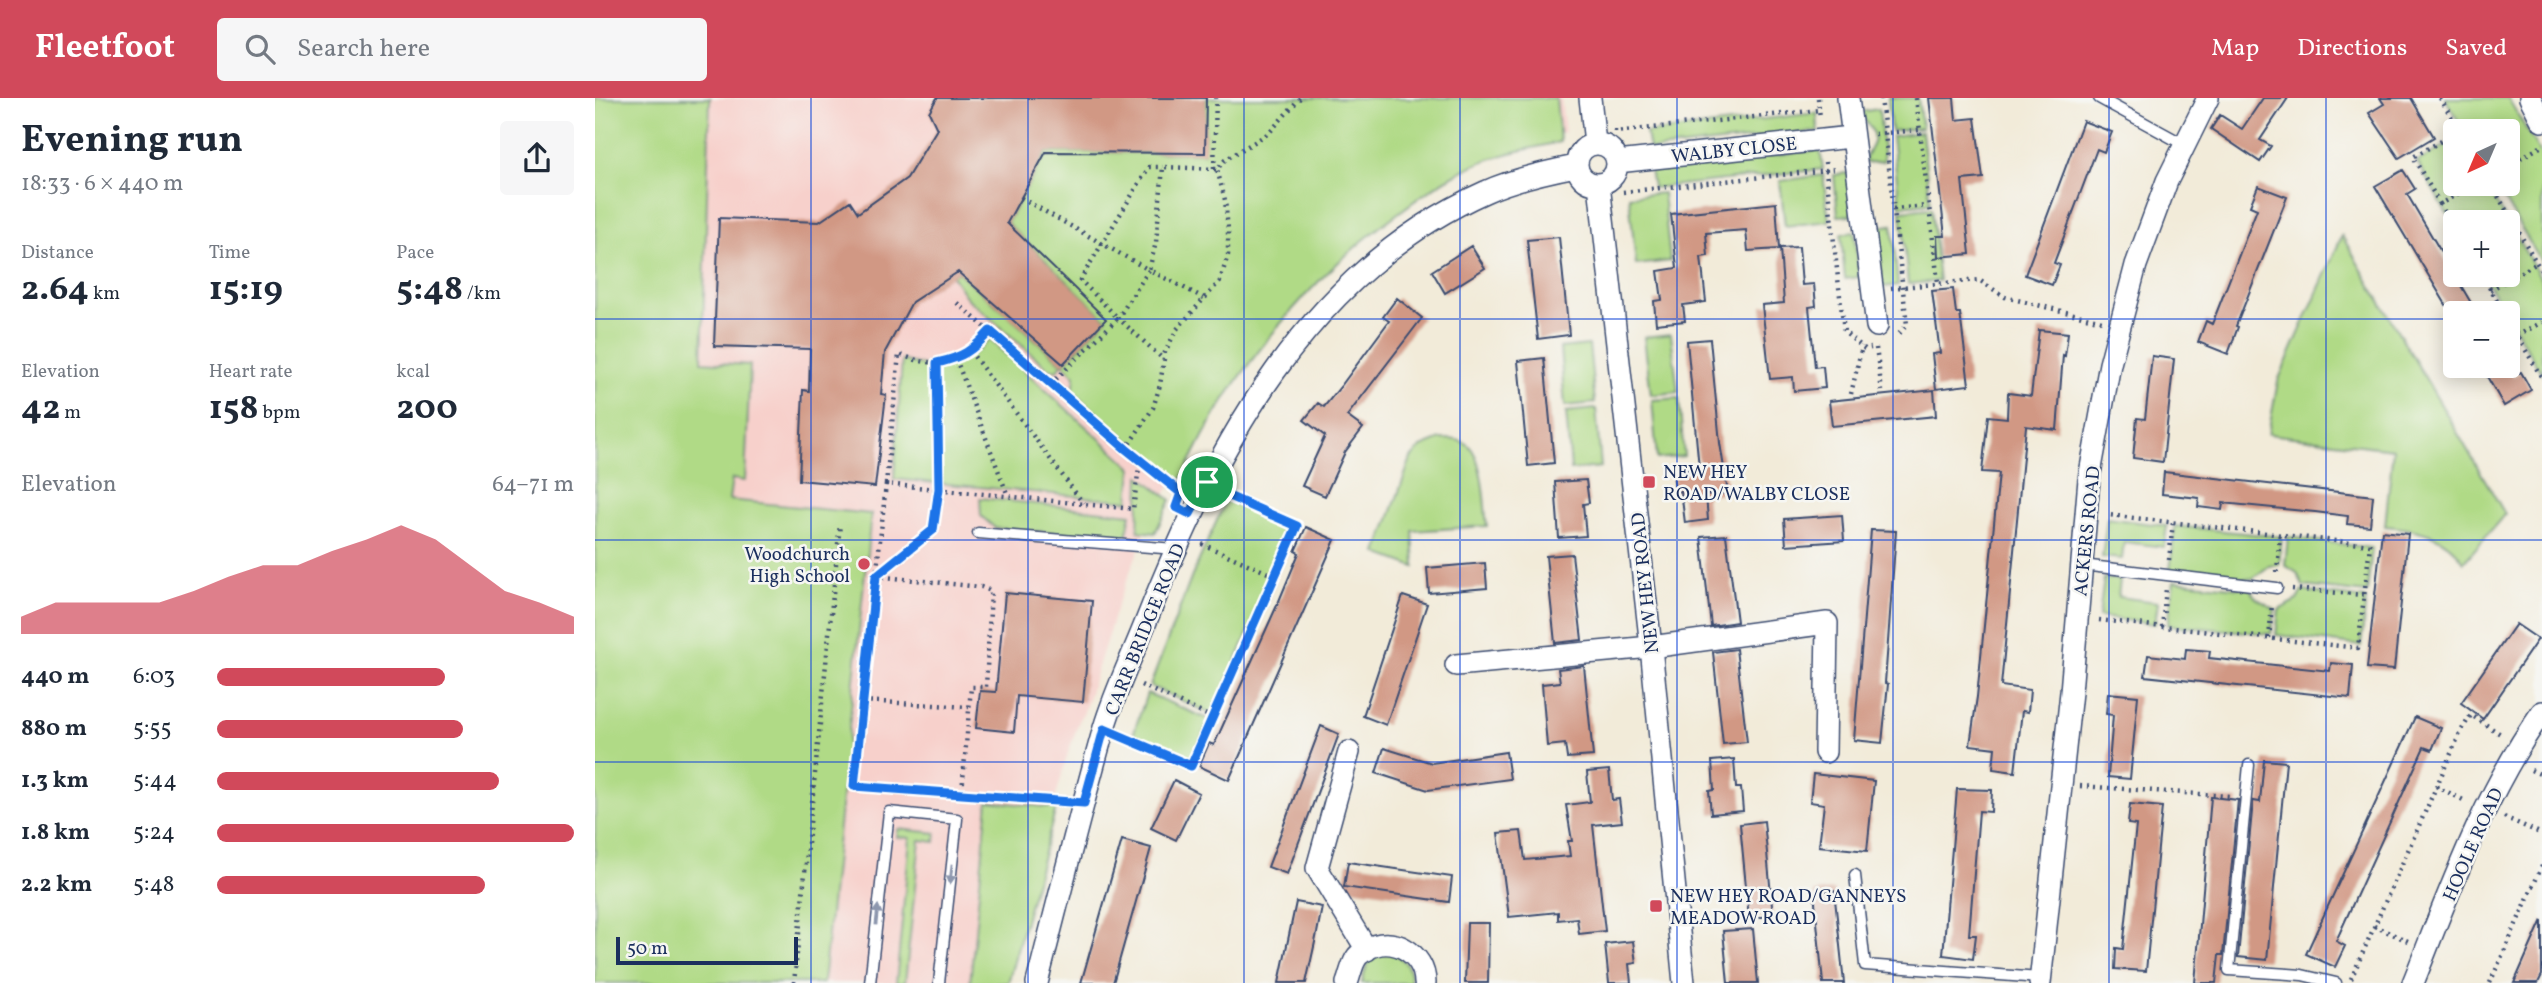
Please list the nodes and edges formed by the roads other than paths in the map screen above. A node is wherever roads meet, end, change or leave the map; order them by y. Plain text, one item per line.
1 (1590, 98) edge
2 (2099, 98) edge
3 (2208, 98) edge
4 (2530, 98) edge
5 (1848, 102) edge
6 (2542, 121) edge
7 (1851, 137) junction
8 (1595, 143) junction
9 (2183, 144) junction
10 (1617, 162) junction
11 (1576, 166) junction
12 (1599, 184) junction
13 (1877, 326) dead end
14 (978, 533) dead end
15 (1178, 542) junction
16 (2082, 565) junction
17 (2277, 588) road end
18 (1651, 647) junction
19 (1456, 665) dead end
20 (2542, 712) edge
21 (1349, 752) dead end
22 (1825, 752) dead end
23 (2249, 765) dead end
24 (1855, 875) dead end
25 (1367, 950) junction
26 (2040, 980) edge
27 (870, 983) edge
28 (939, 983) edge
29 (1037, 983) edge
30 (1347, 983) edge
31 (1425, 983) edge
32 (1684, 983) edge
33 (2336, 983) edge
34 (2413, 983) edge

1 - 8 street
2 - 9 lane
3 - 9 street, ACKERS ROAD
4 - 6 street
5 - 7 street
7 - 10 street, WALBY CLOSE
7 - 13 street
8 - 10 street
8 - 11 street
9 - 16 street, ACKERS ROAD
10 - 12 street
11 - 12 street
11 - 15 street, CARR BRIDGE ROAD
12 - 18 street, NEW HEY ROAD
14 - 15 lane
15 - 29 street, CARR BRIDGE ROAD
16 - 17 lane
16 - 26 street, ACKERS ROAD
18 - 19 street
18 - 22 street
18 - 32 street, NEW HEY ROAD
20 - 34 street, HOOLE ROAD
21 - 25 street
23 - 33 lane
24 - 26 lane
25 - 30 street
25 - 31 street
27 -> 28 lane

